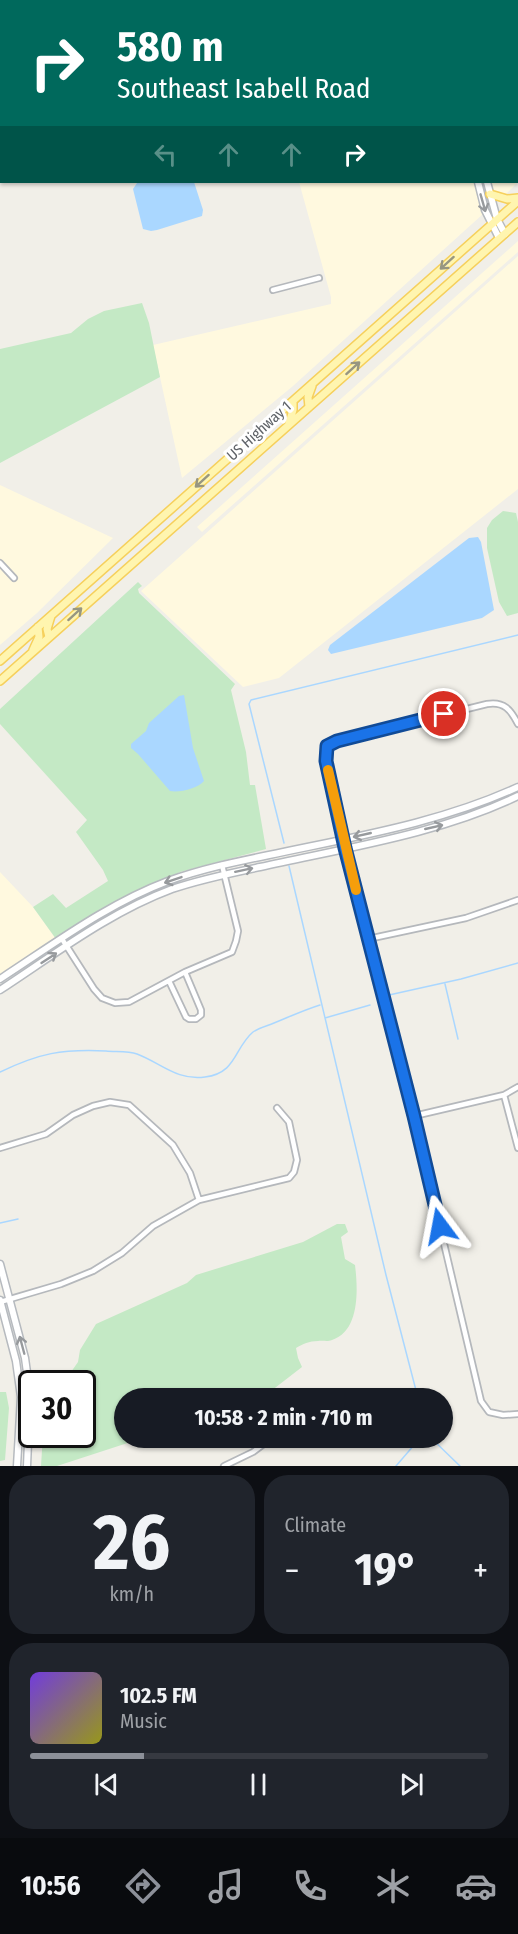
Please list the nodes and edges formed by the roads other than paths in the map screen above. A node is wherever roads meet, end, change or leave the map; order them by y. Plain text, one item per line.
1 (477, 183) edge
2 (487, 183) edge
3 (490, 194) junction
4 (518, 200) edge
5 (494, 222) junction
6 (518, 222) edge
7 (502, 236) junction
8 (319, 278) dead end
9 (273, 290) dead end
10 (313, 384) junction
11 (293, 401) junction
12 (309, 407) junction
13 (288, 425) junction
14 (0, 563) edge
15 (14, 578) dead end
16 (51, 616) junction
17 (38, 627) junction
18 (49, 637) junction
19 (32, 653) junction
20 (0, 661) edge
21 (0, 681) edge
22 (518, 724) edge
23 (518, 787) edge
24 (518, 796) edge
25 (343, 839) junction
26 (345, 848) junction
27 (222, 865) junction
28 (224, 874) junction
29 (140, 894) junction
30 (518, 900) edge
31 (144, 902) junction
32 (62, 939) junction
33 (368, 939) junction
34 (66, 947) junction
35 (185, 972) junction
36 (0, 979) edge
37 (169, 981) junction
38 (0, 990) edge
39 (518, 1087) edge
40 (504, 1095) junction
41 (277, 1108) dead end
42 (414, 1116) junction
43 (0, 1148) edge
44 (518, 1148) edge
45 (199, 1200) junction
46 (0, 1264) edge
47 (10, 1299) junction
48 (0, 1301) edge
49 (518, 1414) edge
50 (258, 1448) edge
51 (17, 1466) edge
52 (27, 1466) edge
53 (224, 1466) edge

1 -> 5 street
2 - 3 street
3 - 4 main road
3 - 5 street
4 - 5 main road, US Highway 1
5 - 7 street
5 -> 10 main road, US Highway 1
6 - 7 main road, US Highway 1
12 -> 7 main road, US Highway 1
8 - 9 street
10 - 11 main road, US Highway 1
10 - 12 main road
11 - 13 main road
11 -> 16 main road, US Highway 1
12 - 13 main road, US Highway 1
18 -> 13 main road, US Highway 1
14 - 15 street
16 - 17 main road, US Highway 1
16 - 18 main road
17 - 19 main road
17 - 20 main road, US Highway 1
18 - 19 main road, US Highway 1
19 - 21 main road, US Highway 1
22 - 25 street
23 -> 25 street
26 -> 24 street
25 - 26 street
25 - 27 street
28 -> 26 street
26 - 33 street
27 - 28 street
27 -> 29 street
28 - 31 street
28 - 35 street
29 - 31 street
29 - 32 street
30 - 33 street
31 - 34 street
32 - 34 street
32 - 36 street
33 - 42 street
34 - 37 street
38 -> 34 street
35 - 37 street
35 - 37 street
39 - 40 street
40 - 42 street
40 - 44 street
41 - 45 street
42 - 49 street
43 - 45 street
45 - 47 street
46 - 47 street
47 - 48 street
52 -> 47 street
48 - 51 street
50 - 53 street

